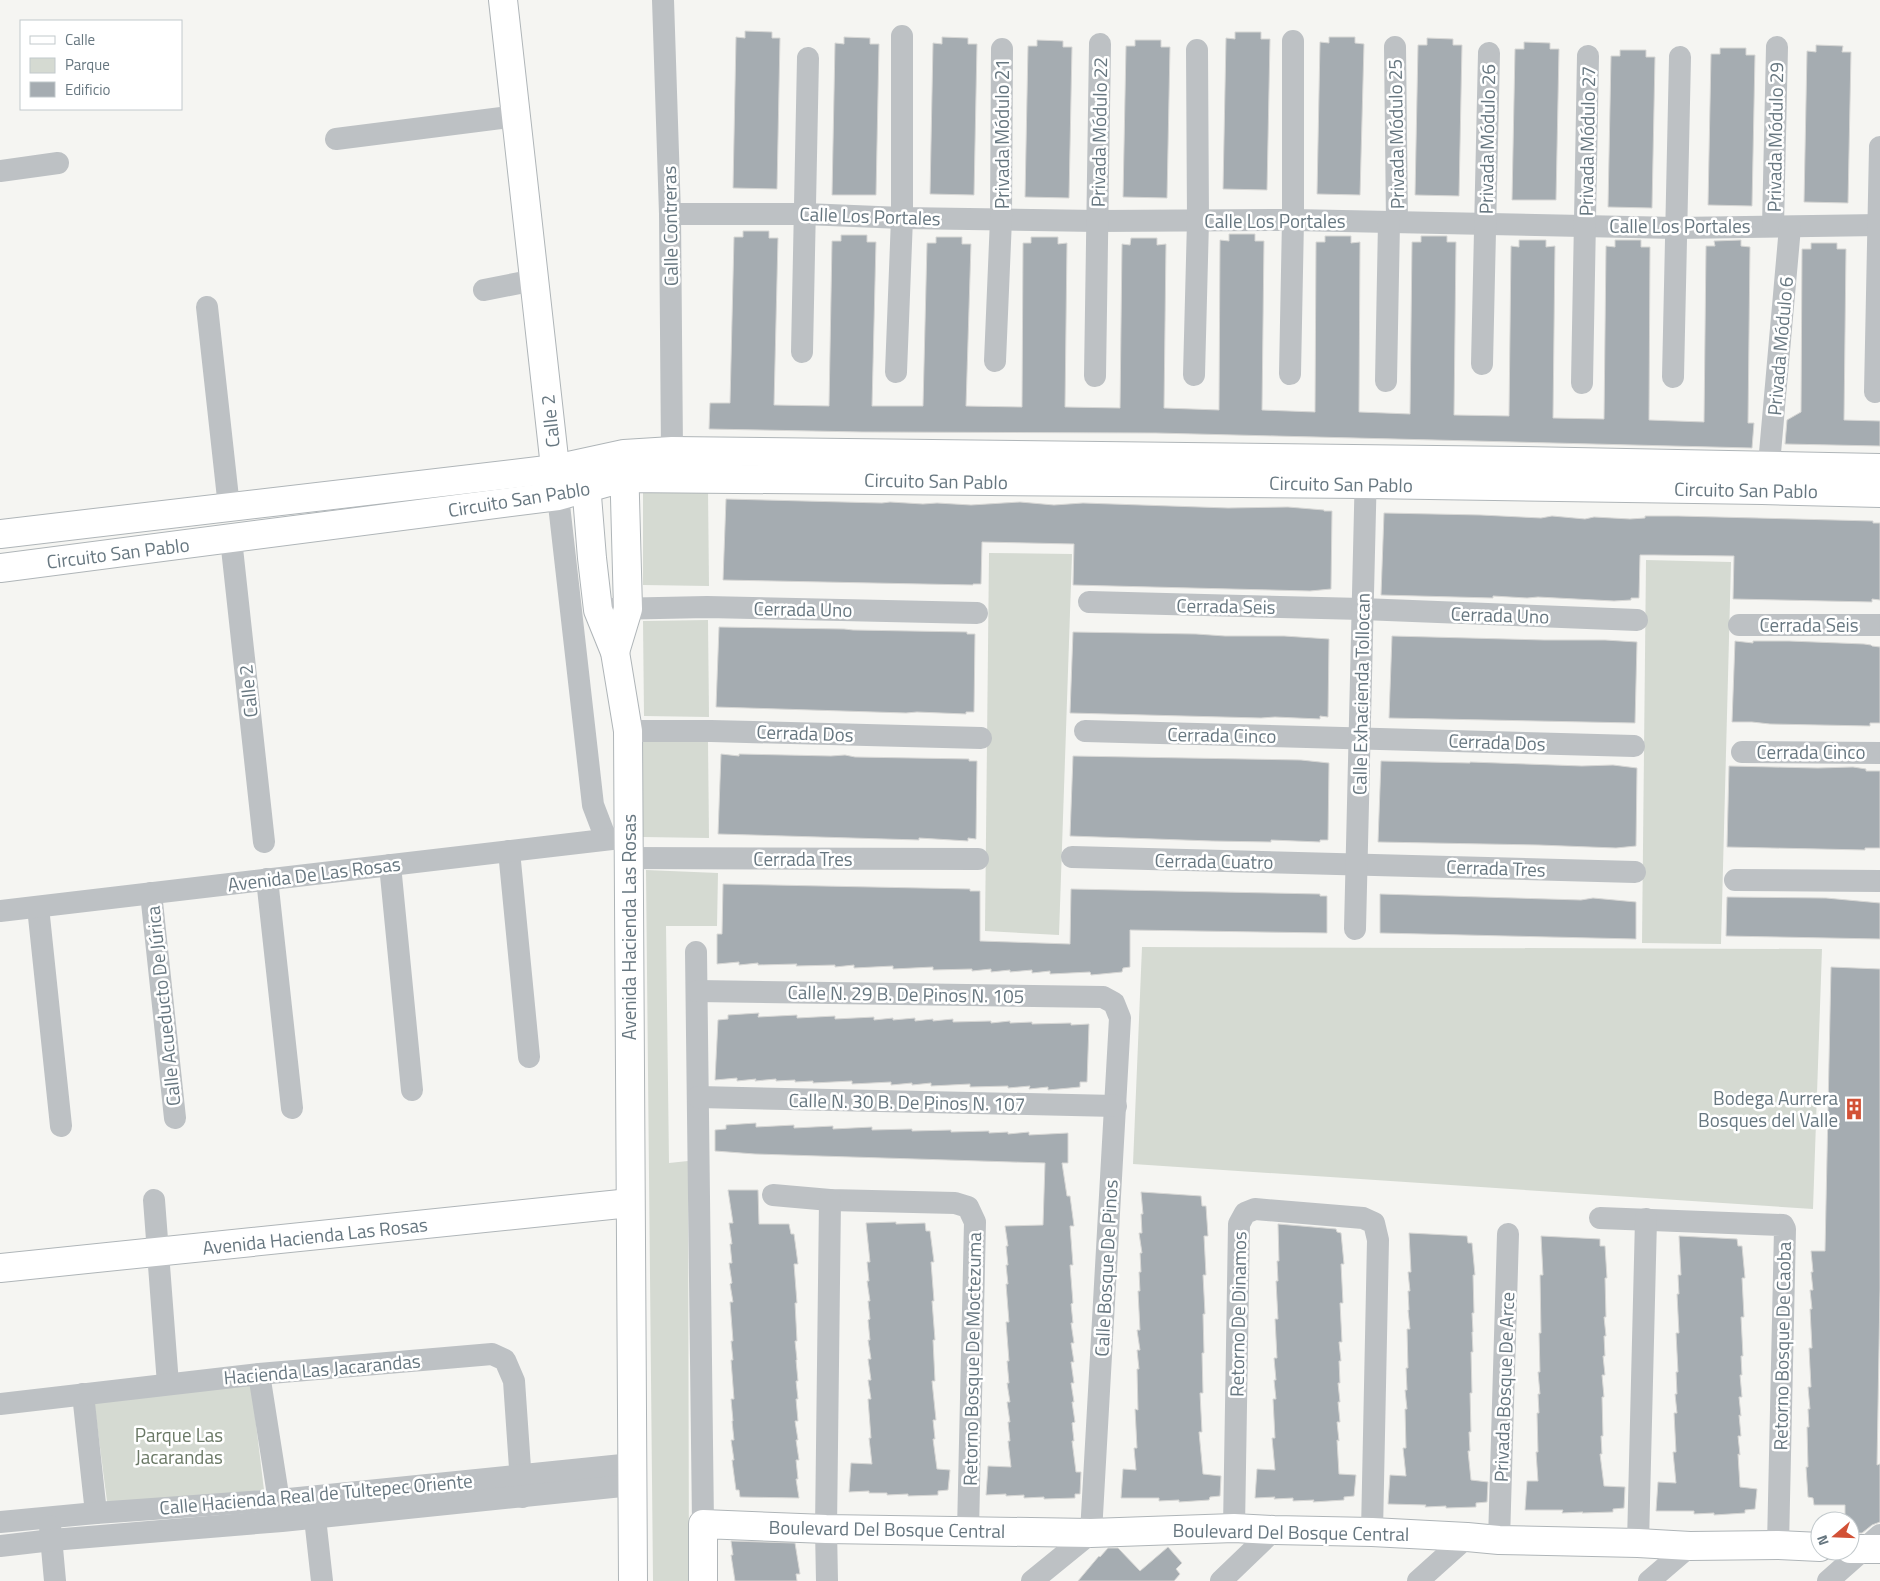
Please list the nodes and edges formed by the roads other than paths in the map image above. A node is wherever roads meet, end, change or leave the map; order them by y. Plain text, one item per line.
1 (503, 0) edge
2 (663, 0) edge
3 (902, 36) dead end
4 (1293, 41) dead end
5 (1100, 44) dead end
6 (1395, 47) dead end
7 (1777, 47) dead end
8 (1002, 49) dead end
9 (1196, 50) dead end
10 (1489, 53) dead end
11 (1588, 56) dead end
12 (1680, 57) dead end
13 (808, 58) dead end
14 (517, 116) junction
15 (336, 139) dead end
16 (1880, 147) edge
17 (58, 163) dead end
18 (0, 171) edge
19 (670, 214) junction
20 (805, 214) junction
21 (902, 218) junction
22 (1001, 219) junction
23 (1293, 220) junction
24 (1097, 221) junction
25 (1198, 221) junction
26 (1393, 222) junction
27 (1485, 224) junction
28 (1879, 224) edge
29 (1585, 226) junction
30 (1782, 227) junction
31 (1676, 228) junction
32 (535, 280) junction
33 (484, 290) dead end
34 (207, 307) dead end
35 (802, 352) dead end
36 (995, 361) dead end
37 (1482, 364) dead end
38 (896, 372) dead end
39 (1290, 374) dead end
40 (1194, 375) dead end
41 (1095, 376) dead end
42 (1673, 377) dead end
43 (1386, 381) dead end
44 (1582, 383) dead end
45 (1875, 392) dead end
46 (672, 451) junction
47 (584, 462) junction
48 (1769, 464) junction
49 (624, 466) junction
50 (556, 468) junction
51 (1880, 468) edge
52 (1366, 472) junction
53 (1519, 474) junction
54 (587, 489) junction
55 (1880, 494) edge
56 (558, 496) junction
57 (228, 507) junction
58 (0, 534) edge
59 (231, 539) junction
60 (0, 568) edge
61 (1090, 602) dead end
62 (628, 609) junction
63 (598, 610) junction
64 (1362, 610) junction
65 (977, 612) dead end
66 (1636, 620) dead end
67 (1739, 625) dead end
68 (1880, 625) edge
69 (615, 652) junction
70 (628, 730) junction
71 (1085, 731) dead end
72 (981, 738) dead end
73 (1360, 738) junction
74 (1634, 746) dead end
75 (1742, 752) dead end
76 (1880, 753) edge
77 (264, 842) dead end
78 (621, 845) junction
79 (509, 851) junction
80 (1072, 857) dead end
81 (978, 859) dead end
82 (1357, 864) junction
83 (390, 865) junction
84 (1635, 872) dead end
85 (266, 880) junction
86 (1735, 880) dead end
87 (1880, 881) edge
88 (152, 893) junction
89 (38, 907) junction
90 (0, 911) edge
91 (1356, 929) dead end
92 (696, 952) dead end
93 (697, 990) junction
94 (1114, 1003) joint
95 (529, 1057) dead end
96 (412, 1090) dead end
97 (698, 1097) junction
98 (1116, 1106) junction
99 (292, 1108) dead end
100 (175, 1118) dead end
101 (61, 1126) dead end
102 (773, 1195) dead end
103 (154, 1200) dead end
104 (830, 1200) junction
105 (630, 1204) junction
106 (1600, 1218) dead end
107 (1646, 1220) junction
108 (1508, 1234) dead end
109 (158, 1252) junction
110 (0, 1268) edge
111 (259, 1374) junction
112 (168, 1384) junction
113 (83, 1394) junction
114 (0, 1404) edge
115 (632, 1475) junction
116 (521, 1486) junction
117 (281, 1510) junction
118 (96, 1513) junction
119 (49, 1517) junction
120 (315, 1518) junction
121 (0, 1522) edge
122 (703, 1524) junction
123 (1234, 1528) junction
124 (826, 1529) junction
125 (1274, 1530) junction
126 (968, 1532) junction
127 (1372, 1532) junction
128 (1091, 1533) junction
129 (1467, 1537) junction
130 (52, 1540) junction
131 (1499, 1540) junction
132 (1638, 1543) junction
133 (1778, 1545) junction
134 (0, 1546) edge
135 (1690, 1546) junction
136 (1871, 1546) edge
137 (1810, 1547) edge
138 (55, 1581) edge
139 (322, 1581) edge
140 (633, 1581) edge
141 (703, 1581) edge
142 (827, 1581) edge
143 (1032, 1581) edge
144 (1221, 1581) edge
145 (1418, 1581) edge
146 (1649, 1581) edge
147 (1828, 1581) edge

1 - 14 street, Calle 2
2 - 19 street, Calle Contreras
3 - 21 street
4 - 23 street
5 - 24 street, Privada Módulo 22
6 - 26 street, Privada Módulo 25
7 - 30 street, Privada Módulo 29
8 - 22 street, Privada Módulo 21
9 - 25 street
10 - 27 street, Privada Módulo 26
11 - 29 street, Privada Módulo 27
12 - 31 street
13 - 20 street
14 - 15 street
14 - 32 street, Calle 2
16 - 28 street
17 - 18 street
19 - 20 street, Calle Los Portales
19 - 46 street, Calle Contreras
20 - 21 street, Calle Los Portales
20 - 35 street
21 - 22 street, Calle Los Portales
21 - 38 street
22 - 24 street, Calle Los Portales
22 - 36 street, Privada Módulo 21
23 - 25 street, Calle Los Portales
23 - 26 street, Calle Los Portales
23 - 39 street
24 - 25 street, Calle Los Portales
24 - 41 street, Privada Módulo 22
25 - 40 street
26 - 27 street, Calle Los Portales
26 - 43 street, Privada Módulo 25
27 - 29 street, Calle Los Portales
27 - 37 street, Privada Módulo 26
28 - 30 street, Calle Los Portales
28 - 45 street
29 - 31 street, Calle Los Portales
29 - 44 street, Privada Módulo 27
30 - 31 street, Calle Los Portales
30 - 48 street, Privada Módulo 6
31 - 42 street
32 - 33 street
32 - 50 street, Calle 2
34 - 57 street
46 - 49 street, Circuito San Pablo
46 - 52 street, Circuito San Pablo
47 - 49 street, Circuito San Pablo
47 - 50 street, Circuito San Pablo
47 - 54 street, Avenida Hacienda Las Rosas
48 - 51 street, Circuito San Pablo
48 - 53 street, Circuito San Pablo
49 - 52 street, Circuito San Pablo
49 - 54 street, Circuito San Pablo
49 - 62 street, Avenida Hacienda Las Rosas
50 - 56 street, Calle 2
50 - 57 street, Circuito San Pablo
52 - 53 street, Circuito San Pablo
52 - 64 street, Calle Exhacienda Tollocan
53 - 55 street, Circuito San Pablo
54 - 56 street, Circuito San Pablo
54 - 63 street, Avenida Hacienda Las Rosas
56 - 59 street, Circuito San Pablo
56 - 78 street, Calle 2
57 - 58 street, Circuito San Pablo
59 - 60 street, Circuito San Pablo
59 - 77 street, Calle 2
61 - 64 street, Cerrada Seis
62 - 63 street, Cerrada Uno
62 - 65 street, Cerrada Uno
62 - 69 street, Avenida Hacienda Las Rosas
63 - 69 street, Avenida Hacienda Las Rosas
64 - 66 street, Cerrada Uno
64 - 73 street, Calle Exhacienda Tollocan
67 - 68 street, Cerrada Seis
69 - 70 street, Avenida Hacienda Las Rosas
70 - 72 street, Cerrada Dos
70 - 78 street, Avenida Hacienda Las Rosas
71 - 73 street, Cerrada Cinco
73 - 74 street, Cerrada Dos
73 - 82 street, Calle Exhacienda Tollocan
75 - 76 street, Cerrada Cinco
78 - 79 street, Avenida De Las Rosas
78 - 81 street, Cerrada Tres
78 - 105 street, Avenida Hacienda Las Rosas
79 - 83 street, Avenida De Las Rosas
79 - 95 street
80 - 82 street, Cerrada Cuatro
82 - 84 street, Cerrada Tres
82 - 91 street, Calle Exhacienda Tollocan
83 - 85 street, Avenida De Las Rosas
83 - 96 street
85 - 88 street, Avenida De Las Rosas
85 - 99 street
86 - 87 street
88 - 89 street, Avenida De Las Rosas
88 - 100 street, Calle Acueducto De Júrica
89 - 90 street, Avenida De Las Rosas
89 - 101 street
92 - 93 street
93 - 94 street, Calle N. 29 B. De Pinos N. 105
93 - 97 street
94 - 98 street, Calle Bosque De Pinos
97 - 98 street, Calle N. 30 B. De Pinos N. 107
97 - 122 street
98 - 128 street, Calle Bosque De Pinos
102 - 104 street, Retorno Bosque De Moctezuma
103 - 109 street
104 - 124 street
104 - 126 street, Retorno Bosque De Moctezuma
105 - 109 street, Avenida Hacienda Las Rosas
105 - 115 street, Avenida Hacienda Las Rosas
106 - 107 street, Retorno Bosque De Caoba
107 - 132 street
107 - 133 street, Retorno Bosque De Caoba
108 - 131 street, Privada Bosque De Arce
109 - 110 street, Avenida Hacienda Las Rosas
109 - 112 street
111 - 112 street, Hacienda Las Jacarandas
111 - 116 street, Hacienda Las Jacarandas
111 - 117 street, Hacienda Las Jacarandas
112 - 113 street, Hacienda Las Jacarandas
113 - 114 street, Hacienda Las Jacarandas
113 - 118 street
115 - 116 street, Calle Hacienda Real de Tultepec Oriente
115 - 140 street, Avenida Hacienda Las Rosas
116 - 117 street, Calle Hacienda Real de Tultepec Oriente
116 - 120 street
117 - 118 street, Calle Hacienda Real de Tultepec Oriente
117 - 120 street
117 - 130 street
118 - 119 street, Calle Hacienda Real de Tultepec Oriente
119 - 121 street, Calle Hacienda Real de Tultepec Oriente
119 - 130 street
120 - 139 street
122 - 124 street, Boulevard Del Bosque Central
122 - 141 street
123 - 125 street, Boulevard Del Bosque Central
123 - 127 street, Retorno De Dinamos
123 - 128 street, Boulevard Del Bosque Central
124 - 126 street, Boulevard Del Bosque Central
124 - 142 street
125 - 127 street, Boulevard Del Bosque Central
125 - 144 street
126 - 128 street, Boulevard Del Bosque Central
127 - 129 street, Boulevard Del Bosque Central
128 - 143 street
129 - 131 street, Boulevard Del Bosque Central
129 - 145 street
130 - 134 street
130 - 138 street
131 - 132 street, Boulevard Del Bosque Central
132 - 135 street, Boulevard Del Bosque Central
133 - 135 street, Boulevard Del Bosque Central
133 - 137 street, Boulevard Del Bosque Central
135 - 146 street
136 - 147 street

